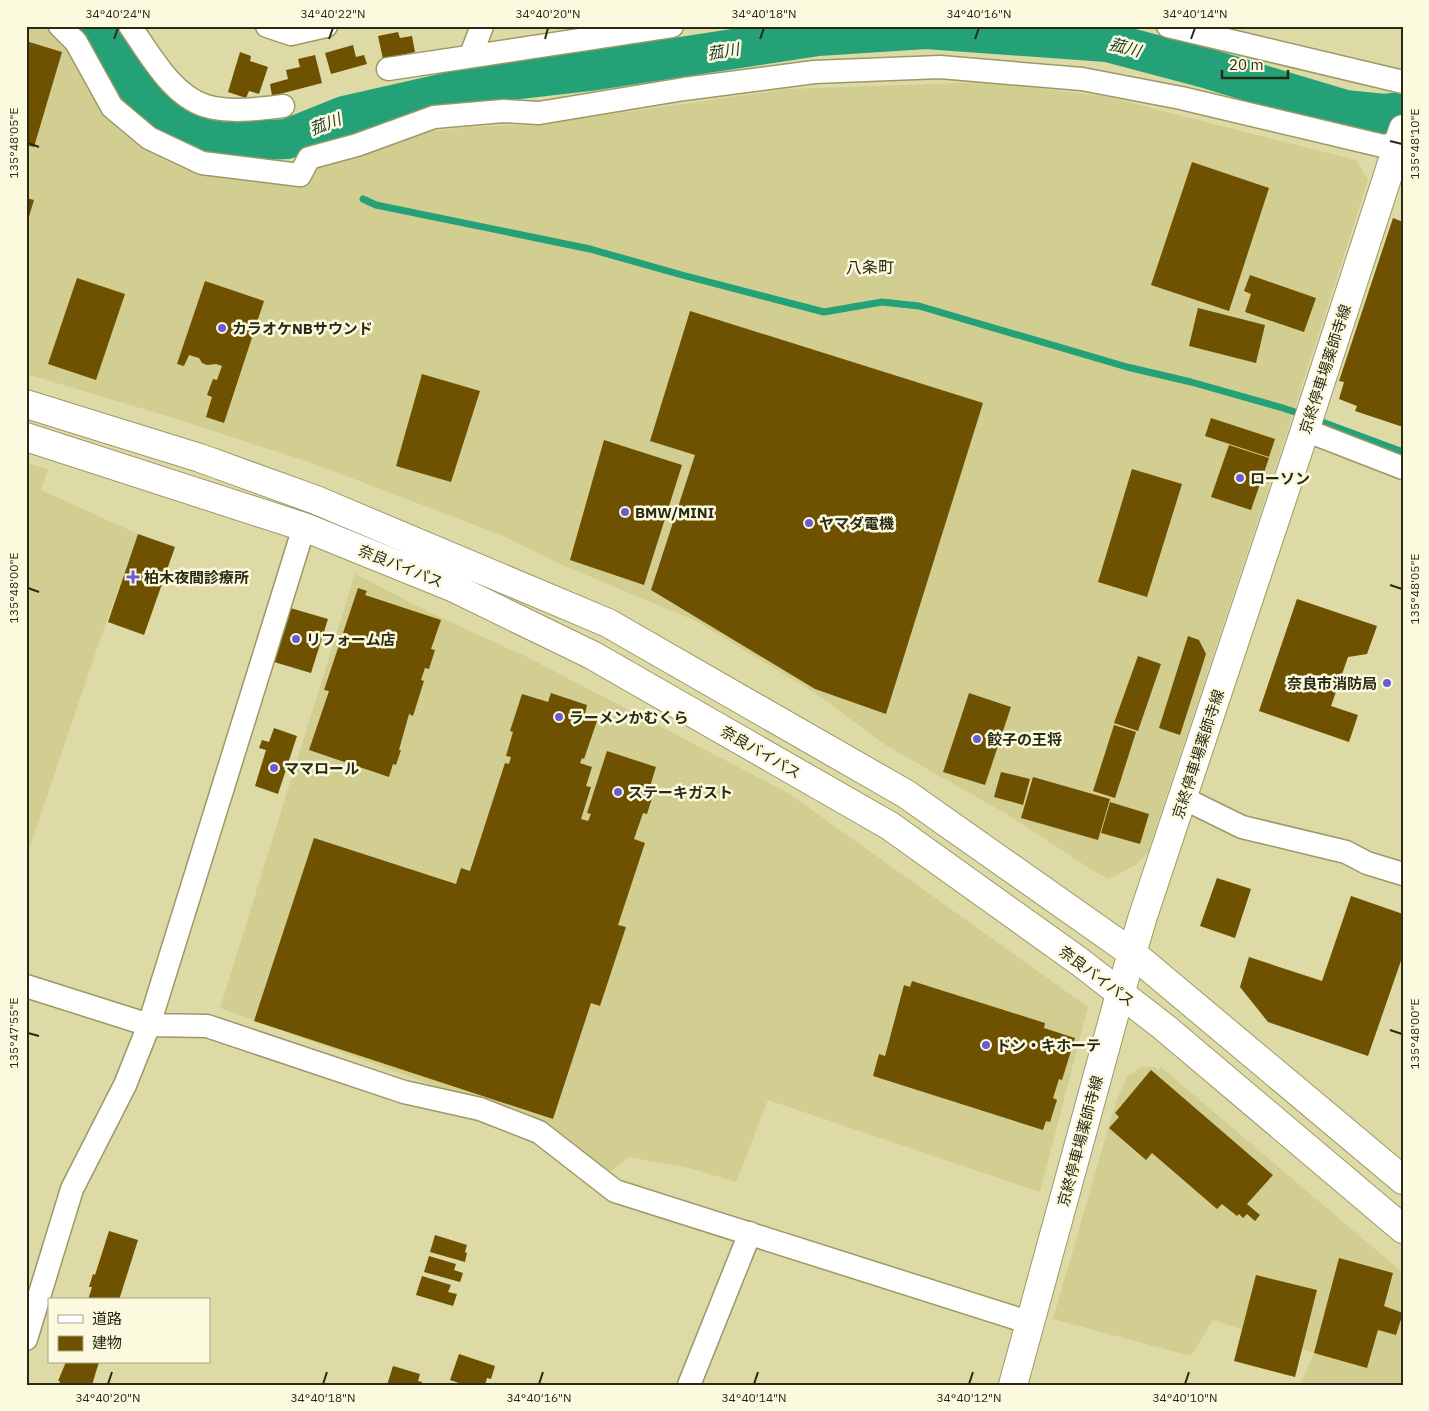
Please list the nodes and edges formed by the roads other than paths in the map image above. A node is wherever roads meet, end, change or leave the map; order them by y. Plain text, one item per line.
1 (60, 26) edge
2 (130, 26) edge
3 (267, 26) edge
4 (326, 26) edge
5 (482, 26) edge
6 (672, 26) edge
7 (1168, 26) edge
8 (471, 55) junction
9 (388, 69) dead end
10 (1403, 82) edge
11 (283, 106) dead end
12 (1401, 136) edge
13 (26, 404) edge
14 (1305, 430) junction
15 (26, 437) edge
16 (1403, 468) edge
17 (304, 527) junction
18 (1183, 798) junction
19 (1403, 874) edge
20 (1132, 953) junction
21 (26, 986) edge
22 (1120, 994) junction
23 (149, 1025) junction
24 (1403, 1180) edge
25 (1403, 1229) edge
26 (750, 1233) junction
27 (1031, 1323) junction
28 (26, 1338) edge
29 (689, 1385) edge
30 (1013, 1385) edge

1 - 12 street
2 - 11 street
3 - 4 street
5 - 8 street
6 - 8 street
7 - 10 street
8 - 9 street
12 - 14 main road, 京終停車場薬師寺線
13 - 20 main road, 奈良バイパス
14 - 16 street
14 - 18 main road, 京終停車場薬師寺線
15 - 17 main road, 奈良バイパス
17 - 22 main road, 奈良バイパス
17 - 23 street
18 - 19 street
18 - 20 main road, 京終停車場薬師寺線
20 - 22 main road, 京終停車場薬師寺線
20 - 24 main road, 奈良バイパス
21 - 23 street
22 - 25 main road, 奈良バイパス
22 - 27 main road, 京終停車場薬師寺線
23 - 26 street
23 - 28 street
26 - 27 street
26 - 29 street
27 - 30 main road, 京終停車場薬師寺線

